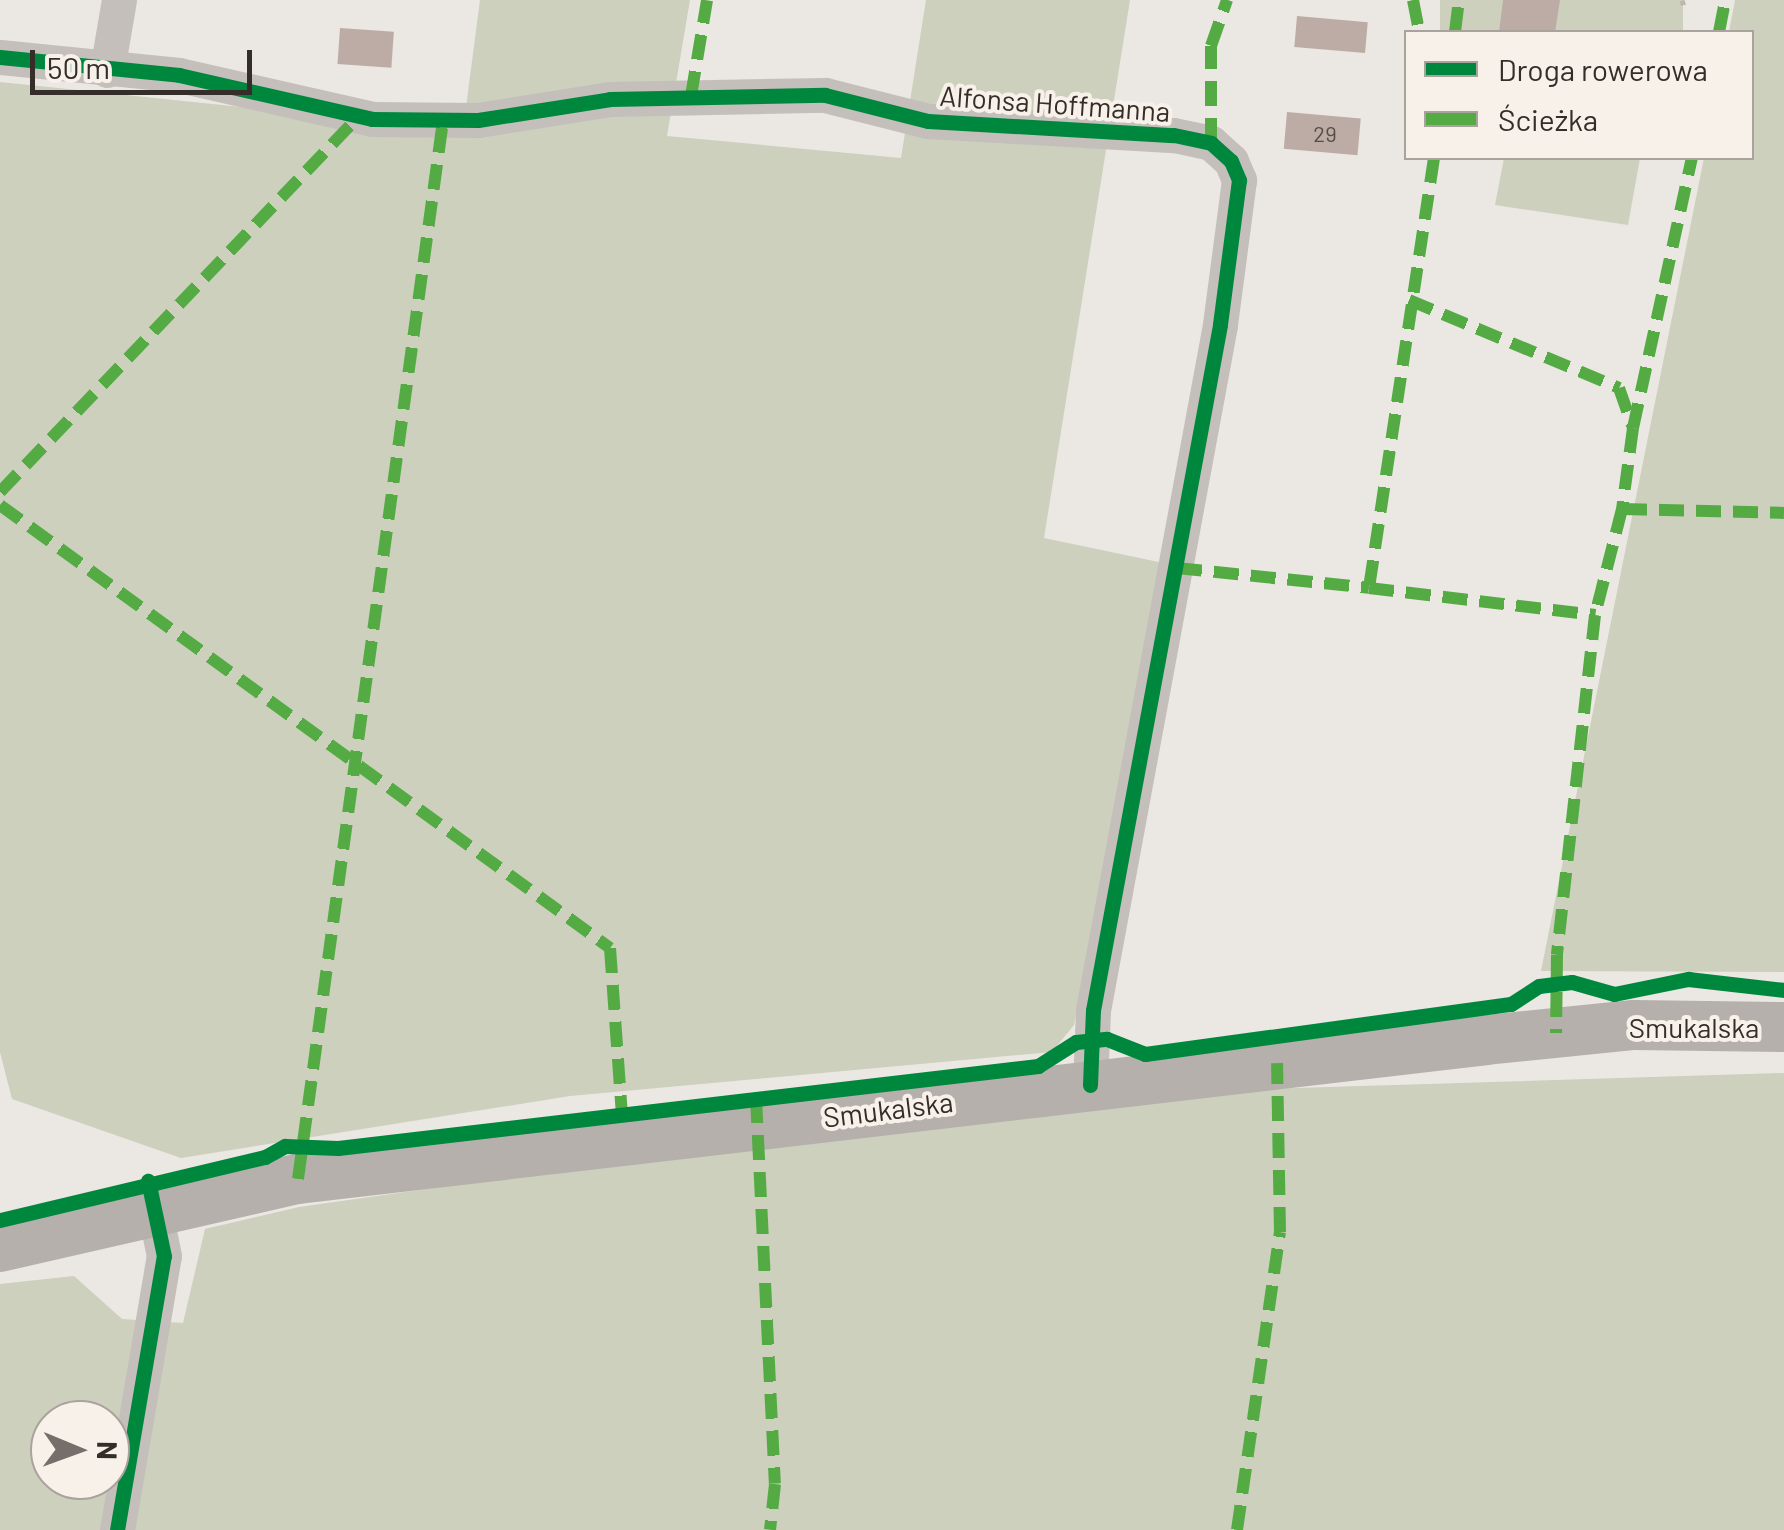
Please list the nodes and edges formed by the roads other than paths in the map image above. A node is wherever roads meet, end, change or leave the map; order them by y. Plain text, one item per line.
1 (119, 0) edge
2 (0, 56) edge
3 (107, 70) junction
4 (1784, 1027) edge
5 (1090, 1085) junction
6 (154, 1207) junction
7 (0, 1247) edge
8 (117, 1530) edge

1 - 3 street
2 - 3 street, Alfonsa Hoffmanna
3 - 5 street, Alfonsa Hoffmanna
4 - 5 street, Smukalska
5 - 6 street, Smukalska
6 - 7 street, Smukalska
6 - 8 street

